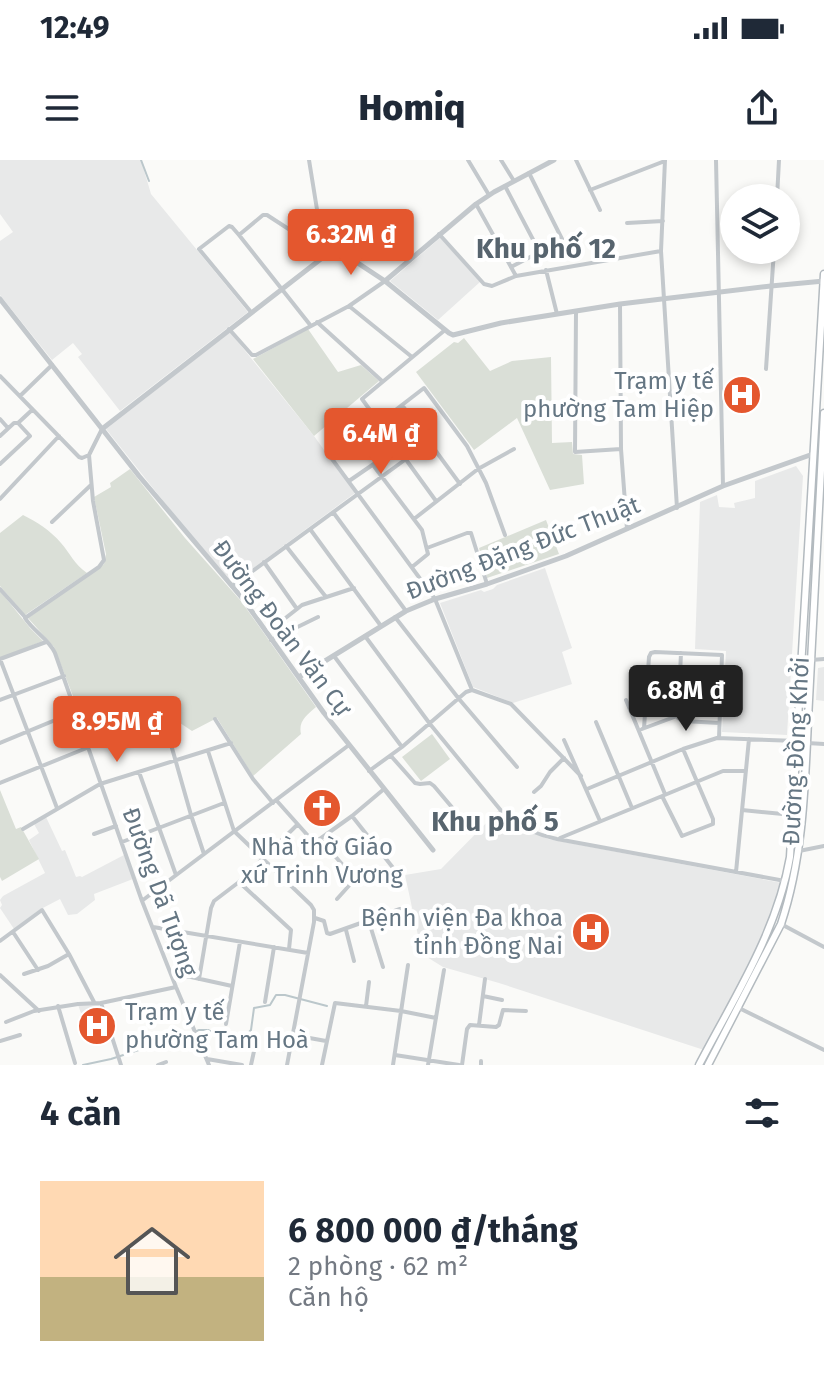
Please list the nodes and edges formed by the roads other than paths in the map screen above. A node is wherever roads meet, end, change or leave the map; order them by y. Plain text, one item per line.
1 (309, 160) edge
2 (468, 160) edge
3 (501, 160) edge
4 (554, 160) edge
5 (576, 160) edge
6 (716, 160) edge
7 (779, 160) edge
8 (665, 161) edge
9 (529, 173) junction
10 (514, 181) junction
11 (778, 184) edge
12 (505, 186) junction
13 (590, 190) junction
14 (489, 195) junction
15 (476, 204) junction
16 (600, 210) dead end
17 (663, 221) junction
18 (627, 223) dead end
19 (439, 234) junction
20 (239, 235) junction
21 (562, 239) dead end
22 (335, 248) junction
23 (661, 251) junction
24 (327, 254) junction
25 (773, 264) edge
26 (511, 267) junction
27 (546, 270) junction
28 (824, 274) edge
29 (516, 276) junction
30 (385, 281) junction
31 (824, 281) edge
32 (771, 286) junction
33 (282, 290) junction
34 (718, 292) junction
35 (0, 299) edge
36 (663, 299) junction
37 (620, 304) junction
38 (349, 306) junction
39 (576, 311) junction
40 (251, 312) junction
41 (557, 314) junction
42 (317, 322) junction
43 (311, 326) junction
44 (229, 329) junction
45 (445, 330) junction
46 (412, 357) junction
47 (52, 365) junction
48 (766, 369) dead end
49 (1, 378) edge
50 (382, 381) junction
51 (20, 396) junction
52 (402, 405) junction
53 (32, 410) junction
54 (824, 413) edge
55 (0, 419) edge
56 (18, 423) junction
57 (379, 423) junction
58 (8, 428) junction
59 (102, 429) junction
60 (0, 436) edge
61 (59, 436) junction
62 (397, 448) junction
63 (514, 449) dead end
64 (621, 449) junction
65 (823, 450) edge
66 (813, 454) junction
67 (89, 455) junction
68 (406, 459) junction
69 (0, 464) edge
70 (373, 465) junction
71 (478, 469) junction
72 (382, 476) junction
73 (349, 481) junction
74 (460, 484) junction
75 (91, 485) junction
76 (723, 486) junction
77 (358, 494) junction
78 (0, 499) edge
79 (436, 501) junction
80 (677, 508) junction
81 (333, 512) junction
82 (414, 519) junction
83 (52, 522) dead end
84 (310, 529) junction
85 (627, 529) junction
86 (505, 535) dead end
87 (820, 545) edge
88 (286, 546) junction
89 (427, 548) junction
90 (264, 562) junction
91 (412, 567) junction
92 (487, 584) junction
93 (232, 586) junction
94 (354, 588) junction
95 (0, 589) edge
96 (326, 597) junction
97 (435, 599) junction
98 (297, 609) junction
99 (406, 611) junction
100 (318, 617) dead end
101 (395, 617) junction
102 (25, 618) junction
103 (283, 620) dead end
104 (381, 626) junction
105 (365, 636) junction
106 (271, 640) junction
107 (46, 642) junction
108 (681, 653) junction
109 (334, 655) junction
110 (0, 659) edge
111 (824, 659) edge
112 (811, 660) junction
113 (64, 676) junction
114 (298, 677) junction
115 (647, 686) junction
116 (679, 687) junction
117 (472, 690) junction
118 (721, 690) junction
119 (14, 695) junction
120 (459, 699) junction
121 (0, 700) edge
122 (626, 700) dead end
123 (799, 703) junction
124 (809, 704) junction
125 (77, 711) junction
126 (677, 716) junction
127 (215, 719) dead end
128 (596, 722) dead end
129 (719, 723) junction
130 (430, 724) junction
131 (644, 728) junction
132 (638, 730) junction
133 (29, 732) junction
134 (168, 734) dead end
135 (719, 738) junction
136 (749, 739) junction
137 (564, 740) dead end
138 (797, 741) junction
139 (0, 743) edge
140 (231, 743) junction
141 (807, 743) junction
142 (824, 744) edge
143 (349, 745) junction
144 (89, 747) junction
145 (402, 747) junction
146 (683, 749) junction
147 (208, 751) junction
148 (391, 756) junction
149 (564, 758) junction
150 (175, 762) junction
151 (651, 762) junction
152 (42, 766) junction
153 (517, 767) dead end
154 (369, 771) junction
155 (746, 771) junction
156 (139, 772) junction
157 (581, 776) junction
158 (618, 776) junction
159 (697, 781) junction
160 (0, 782) edge
161 (100, 784) junction
162 (384, 789) junction
163 (587, 789) junction
164 (534, 792) dead end
165 (663, 795) junction
166 (275, 802) junction
167 (224, 803) junction
168 (57, 808) junction
169 (632, 808) junction
170 (742, 810) junction
171 (191, 815) junction
172 (793, 815) junction
173 (352, 816) junction
174 (600, 821) junction
175 (297, 825) junction
176 (116, 826) junction
177 (159, 828) junction
178 (23, 829) dead end
179 (234, 831) junction
180 (472, 831) dead end
181 (94, 834) dead end
182 (320, 839) junction
183 (557, 839) junction
184 (122, 842) junction
185 (824, 846) edge
186 (433, 850) dead end
187 (790, 851) junction
188 (799, 851) junction
189 (204, 854) junction
190 (263, 858) junction
191 (394, 869) dead end
192 (736, 872) junction
193 (176, 875) junction
194 (786, 881) junction
195 (239, 882) junction
196 (337, 899) dead end
197 (142, 901) junction
198 (400, 909) dead end
199 (315, 918) junction
200 (369, 922) junction
201 (781, 924) junction
202 (153, 927) junction
203 (346, 930) junction
204 (13, 932) junction
205 (207, 936) junction
206 (0, 941) edge
207 (240, 942) junction
208 (274, 947) junction
209 (824, 947) edge
210 (289, 950) junction
211 (308, 953) junction
212 (69, 954) junction
213 (354, 961) dead end
214 (408, 965) dead end
215 (383, 967) dead end
216 (38, 970) junction
217 (444, 970) dead end
218 (24, 974) dead end
219 (0, 975) edge
220 (172, 976) junction
221 (199, 979) junction
222 (485, 979) dead end
223 (369, 982) dead end
224 (232, 986) junction
225 (176, 987) junction
226 (483, 996) junction
227 (502, 1000) dead end
228 (265, 1002) dead end
229 (98, 1003) junction
230 (58, 1006) junction
231 (366, 1006) junction
232 (739, 1008) junction
233 (39, 1011) junction
234 (401, 1011) junction
235 (526, 1011) dead end
236 (436, 1018) junction
237 (6, 1022) dead end
238 (226, 1024) dead end
239 (479, 1025) junction
240 (20, 1035) dead end
241 (293, 1035) junction
242 (0, 1041) edge
243 (327, 1041) junction
244 (256, 1042) dead end
245 (824, 1050) edge
246 (395, 1055) junction
247 (120, 1062) edge
248 (166, 1062) dead end
249 (208, 1062) edge
250 (75, 1063) edge
251 (428, 1063) edge
252 (158, 1065) edge
253 (242, 1065) edge
254 (251, 1065) edge
255 (287, 1065) edge
256 (322, 1065) edge
257 (393, 1065) edge
258 (460, 1065) edge
259 (699, 1065) edge
260 (708, 1065) edge

1 - 22 street
2 - 14 street
3 - 10 street
4 - 9 street
5 - 13 street
6 - 34 street
7 - 11 street
8 - 13 street
8 - 17 street
9 - 10 street
9 - 21 street
10 - 12 street
12 - 14 street
12 - 26 street
13 - 16 street
14 - 15 street
15 - 19 street
15 - 26 street
17 - 18 street
17 - 23 street
19 - 29 street
19 - 30 street
20 - 24 street
20 - 33 street
20 - 40 street
22 - 24 street
22 - 30 street
23 - 27 street
23 - 36 street
24 - 33 street
25 - 32 street
26 - 29 street
27 - 29 street
27 - 41 street
28 - 31 main road, Đường Đồng Khởi
30 - 38 street
30 - 45 street
31 - 32 street
31 - 66 main road, Đường Đồng Khởi
32 - 34 street
32 - 48 street
33 - 40 street
33 - 43 street
34 - 36 street
34 - 76 street
35 - 47 street, Đường Đoàn Văn Cự
36 - 37 street
36 - 80 street
37 - 39 street
37 - 64 street
38 - 42 street
38 - 46 street
39 - 41 street
39 - 64 street
40 - 44 street
41 - 45 street
42 - 43 street
42 - 50 street
43 - 44 street
44 - 59 street
45 - 46 street
46 - 50 street
47 - 51 street
47 - 59 street, Đường Đoàn Văn Cự
49 - 51 street
50 - 57 street
51 - 53 street
52 - 57 street
52 - 71 street
52 - 74 street
53 - 56 street
53 - 61 street
54 - 65 main road, Đường Đồng Khởi
55 - 58 street
56 - 58 street
56 - 69 street
57 - 62 street
57 - 73 street
58 - 60 street
59 - 67 street
59 - 93 street, Đường Đoàn Văn Cự
61 - 67 street
61 - 78 street
62 - 68 street
62 - 70 street
63 - 71 street
64 - 85 street
65 - 66 main road
65 - 87 main road, Đường Đồng Khởi
66 - 76 street, Đường Đặng Đức Thuật
66 - 123 main road, Đường Đồng Khởi
67 - 75 street
68 - 72 street
68 - 79 street
70 - 72 street
70 - 73 street
71 - 74 street
71 - 86 street
72 - 77 street
72 - 82 street
73 - 77 street
74 - 79 street
75 - 83 street
75 - 102 street
76 - 80 street, Đường Đặng Đức Thuật
77 - 81 street
77 - 91 street
79 - 82 street
80 - 85 street, Đường Đặng Đức Thuật
81 - 84 street
81 - 99 street
82 - 89 street
84 - 88 street
84 - 94 street
85 - 92 street, Đường Đặng Đức Thuật
87 - 112 main road, Đường Đồng Khởi
88 - 90 street
88 - 96 street
89 - 91 street
89 - 92 street
90 - 93 street
90 - 98 street
91 - 97 street
92 - 97 street, Đường Đặng Đức Thuật
93 - 106 street, Đường Đoàn Văn Cự
94 - 96 street
94 - 104 street
95 - 102 street, Đường Dã Tượng
96 - 98 street
97 - 99 street, Đường Đặng Đức Thuật
97 - 117 street
98 - 103 street
99 - 101 street, Đường Đặng Đức Thuật
100 - 106 street
101 - 104 street, Đường Đặng Đức Thuật
101 - 120 street
102 - 107 street, Đường Dã Tượng
104 - 105 street, Đường Đặng Đức Thuật
105 - 109 street, Đường Đặng Đức Thuật
105 - 130 street
106 - 114 street, Đường Đoàn Văn Cự
107 - 110 street
107 - 113 street, Đường Dã Tượng
108 - 115 street
108 - 116 street
108 - 118 street
109 - 114 street, Đường Đặng Đức Thuật
109 - 145 street
110 - 119 street
111 - 112 street
112 - 124 main road, Đường Đồng Khởi
113 - 119 street
113 - 125 street, Đường Dã Tượng
114 - 143 street, Đường Đoàn Văn Cự
115 - 116 street
115 - 131 street
116 - 118 street
116 - 126 street
117 - 120 street
117 - 149 street
118 - 129 street
119 - 121 street
119 - 133 street
120 - 130 street
120 - 153 street
122 - 132 street
123 - 124 main road
123 - 138 main road, Đường Đồng Khởi
124 - 141 main road, Đường Đồng Khởi
125 - 133 street
125 - 144 street, Đường Dã Tượng
126 - 129 street
126 - 131 street
127 - 140 street
128 - 158 street
129 - 135 street
130 - 145 street
130 - 183 street
131 - 132 street
132 - 151 street
133 - 139 street
133 - 152 street
134 - 150 street
135 - 136 street
135 - 146 street
136 - 138 street
136 - 155 street
137 - 157 street
138 - 172 main road, Đường Đồng Khởi
140 - 147 street
140 - 166 street
141 - 142 street
141 - 188 main road, Đường Đồng Khởi
143 - 154 street, Đường Đoàn Văn Cự
143 - 166 street
144 - 152 street
144 - 161 street, Đường Dã Tượng
145 - 148 street
146 - 151 street
146 - 159 street
147 - 150 street
147 - 167 street
148 - 154 street
148 - 180 street
149 - 157 street
149 - 164 street
150 - 156 street
150 - 171 street
151 - 158 street
151 - 165 street
152 - 160 street
152 - 168 street
154 - 162 street, Đường Đoàn Văn Cự
155 - 159 street
155 - 170 street
156 - 161 street
156 - 177 street
157 - 163 street
158 - 163 street
158 - 169 street
159 - 165 street
159 - 165 street
161 - 168 street
161 - 176 street, Đường Dã Tượng
162 - 173 street
162 - 186 street, Đường Đoàn Văn Cự
163 - 174 street
165 - 169 street
166 - 175 street
166 - 179 street
167 - 171 street
167 - 179 street
168 - 178 street
169 - 174 street
170 - 172 street
170 - 192 street
171 - 177 street
171 - 189 street
172 - 187 main road, Đường Đồng Khởi
173 - 182 street
173 - 191 street
174 - 183 street
175 - 182 street
175 - 190 street
176 - 181 street
176 - 184 street, Đường Dã Tượng
177 - 184 street
177 - 193 street
179 - 189 street
179 - 190 street
182 - 196 street
183 - 192 street
184 - 197 street, Đường Dã Tượng
185 - 188 street
187 - 188 main road
187 - 194 main road, Đường Đồng Khởi
188 - 201 main road, Đường Đồng Khởi
189 - 193 street
190 - 195 street
190 - 199 street
192 - 194 street
193 - 197 street
194 - 259 main road, Đường Đồng Khởi
195 - 205 street
195 - 210 street
197 - 202 street, Đường Dã Tượng
198 - 200 street
199 - 203 street
199 - 211 street
200 - 203 street
200 - 215 street
201 - 209 street
201 - 232 main road, Đường Đồng Khởi
202 - 205 street
202 - 220 street, Đường Dã Tượng
203 - 213 street
204 - 206 street
204 - 212 street
204 - 216 street
205 - 207 street
205 - 221 street
207 - 208 street
207 - 224 street
208 - 210 street
208 - 228 street
210 - 211 street
211 - 241 street
212 - 216 street
212 - 229 street
214 - 234 street
216 - 218 street
217 - 236 street
219 - 233 street
220 - 221 street
220 - 225 street, Đường Dã Tượng
221 - 224 street
222 - 226 street
223 - 231 street
224 - 238 street
225 - 229 street
225 - 249 street, Đường Dã Tượng
226 - 227 street
226 - 239 street
229 - 230 street
229 - 247 street
230 - 233 street
230 - 250 street
231 - 234 street
231 - 243 street
232 - 245 street
232 - 260 main road, Đường Đồng Khởi
233 - 237 street
234 - 236 street
234 - 246 street
235 - 239 street
236 - 251 street
239 - 258 street
240 - 242 street
241 - 243 street
241 - 255 street
243 - 256 street
244 - 254 street
246 - 251 street
246 - 257 street
248 - 252 street
249 - 253 street
251 - 258 street

